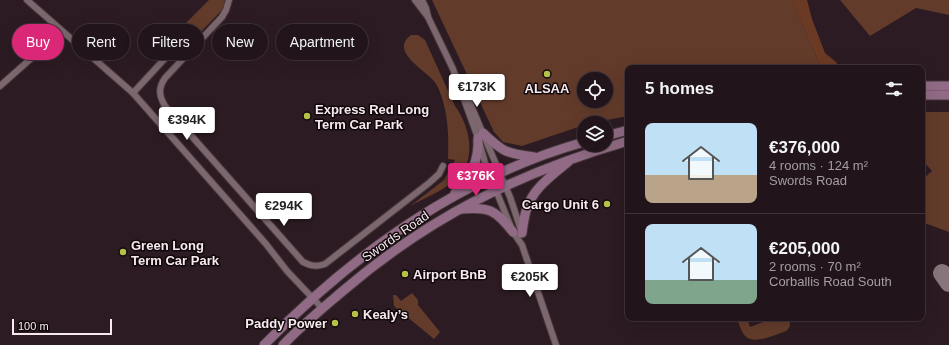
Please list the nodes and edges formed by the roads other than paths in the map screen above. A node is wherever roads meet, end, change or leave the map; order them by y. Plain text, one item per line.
1 (27, 0) edge
2 (229, 0) edge
3 (414, 0) edge
4 (423, 0) edge
5 (428, 17) junction
6 (54, 24) edge
7 (64, 33) edge
8 (29, 60) edge
9 (164, 60) edge
10 (0, 86) edge
11 (925, 86) edge
12 (949, 86) edge
13 (133, 93) junction
14 (925, 95) edge
15 (949, 95) edge
16 (625, 131) edge
17 (613, 134) edge
18 (481, 135) junction
19 (625, 142) edge
20 (577, 144) edge
21 (536, 157) junction
22 (572, 158) junction
23 (443, 166) dead end
24 (500, 172) junction
25 (491, 177) junction
26 (505, 185) junction
27 (496, 190) junction
28 (452, 197) junction
29 (459, 209) junction
30 (517, 232) junction
31 (522, 245) junction
32 (312, 298) junction
33 (322, 308) junction
34 (264, 345) edge
35 (283, 345) edge
36 (556, 345) edge

1 - 6 street
2 - 23 street
3 - 5 street
4 - 5 street
5 - 18 street
7 - 13 street
8 - 10 street
9 - 13 street
11 - 12 main road
13 - 32 street
14 - 15 main road
16 - 17 main road
18 - 21 main road
18 - 24 street
18 - 25 street
18 - 28 main road
19 - 22 main road, Swords Road
20 - 21 main road, Swords Road
21 - 24 main road, Swords Road
22 - 26 main road, Swords Road
22 - 30 main road
24 - 25 main road, Swords Road
24 - 26 street
25 - 27 street
25 - 28 main road, Swords Road
26 - 27 main road, Swords Road
26 - 30 street
27 - 29 main road, Swords Road
27 - 30 street
28 - 32 main road, Swords Road
29 - 30 main road
29 - 33 main road, Swords Road
30 - 31 street
30 - 31 street
31 - 36 street
32 - 33 street
32 - 34 main road, Swords Road
33 - 35 main road, Swords Road

